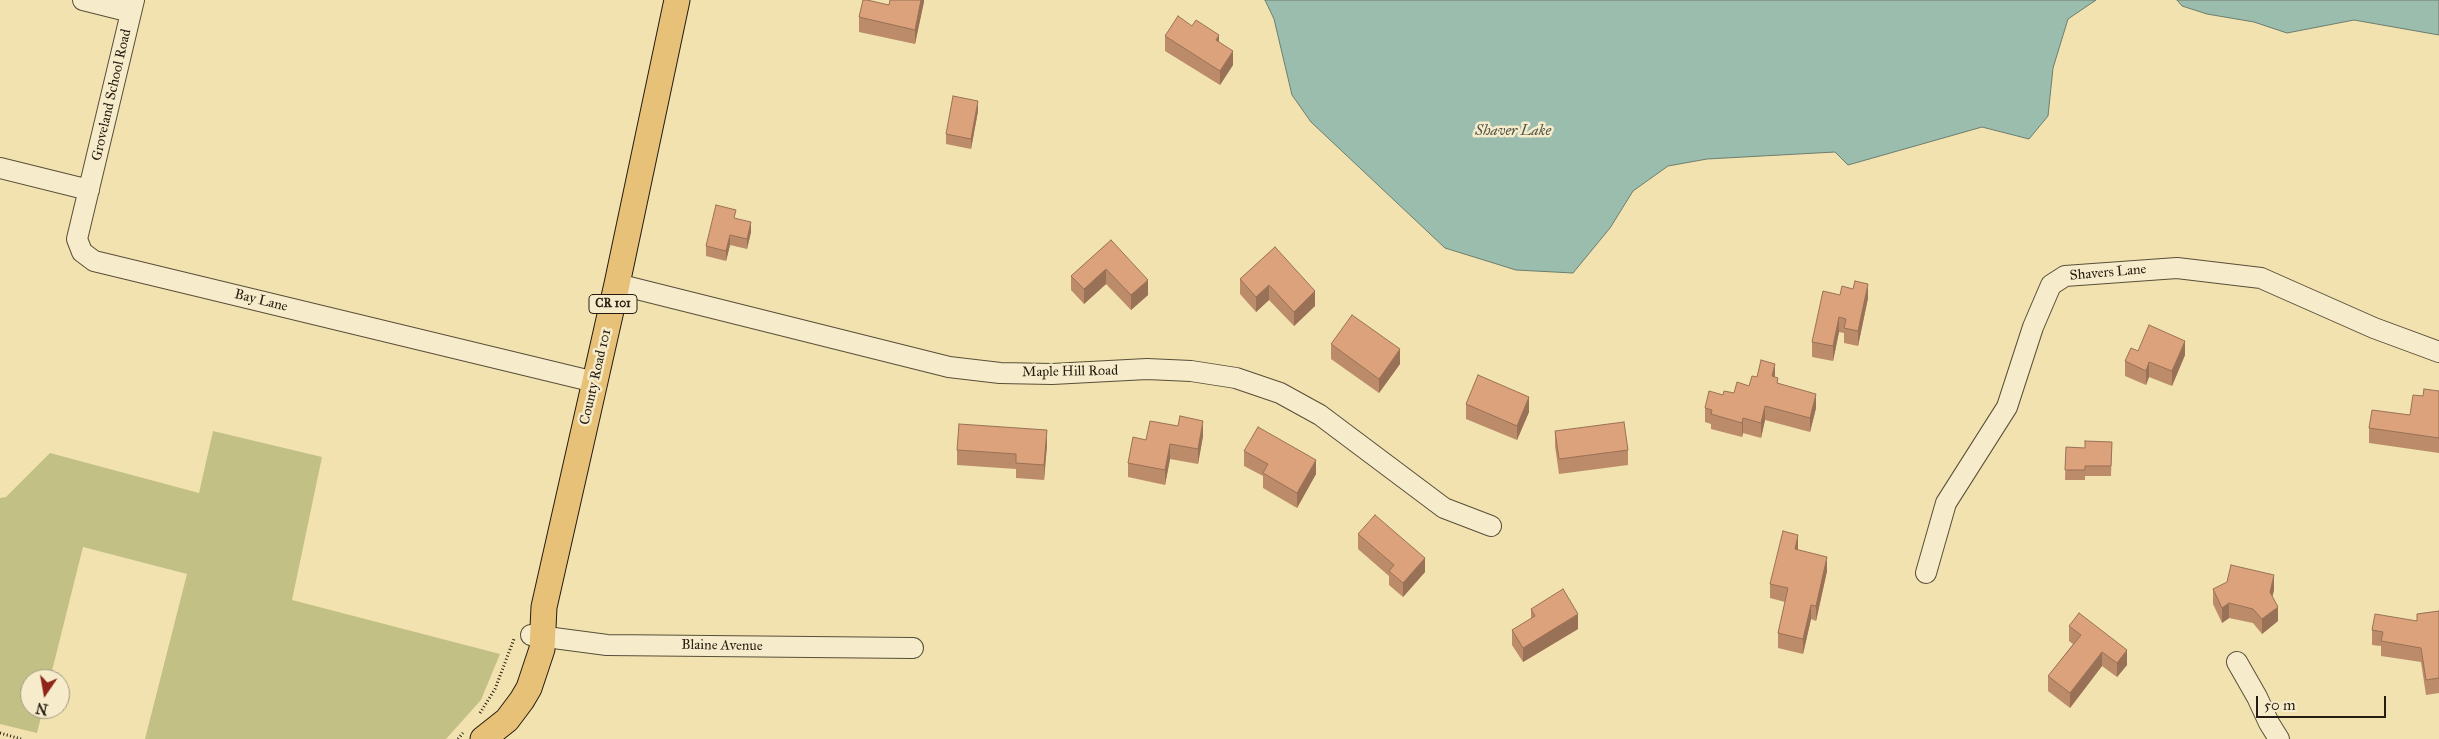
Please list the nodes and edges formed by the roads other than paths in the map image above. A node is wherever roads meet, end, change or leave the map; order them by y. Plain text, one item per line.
1 (83, 0) edge
2 (677, 0) edge
3 (132, 6) edge
4 (0, 168) edge
5 (90, 190) junction
6 (617, 284) junction
7 (2439, 352) edge
8 (595, 382) junction
9 (1491, 526) dead end
10 (1926, 573) dead end
11 (529, 637) junction
12 (913, 648) dead end
13 (2237, 662) dead end
14 (477, 732) edge
15 (2279, 739) edge

1 - 3 street
2 - 6 main road, County Road 101 / CR 101
3 - 5 street, Groveland School Road
4 - 5 street
5 - 8 street, Bay Lane
6 - 8 main road, County Road 101 / CR 101
6 - 9 street, Maple Hill Road
7 - 10 street, Shavers Lane
8 - 11 main road, County Road 101 / CR 101
11 - 12 street, Blaine Avenue
11 - 14 main road, County Road 101 / CR 101
13 - 15 street

